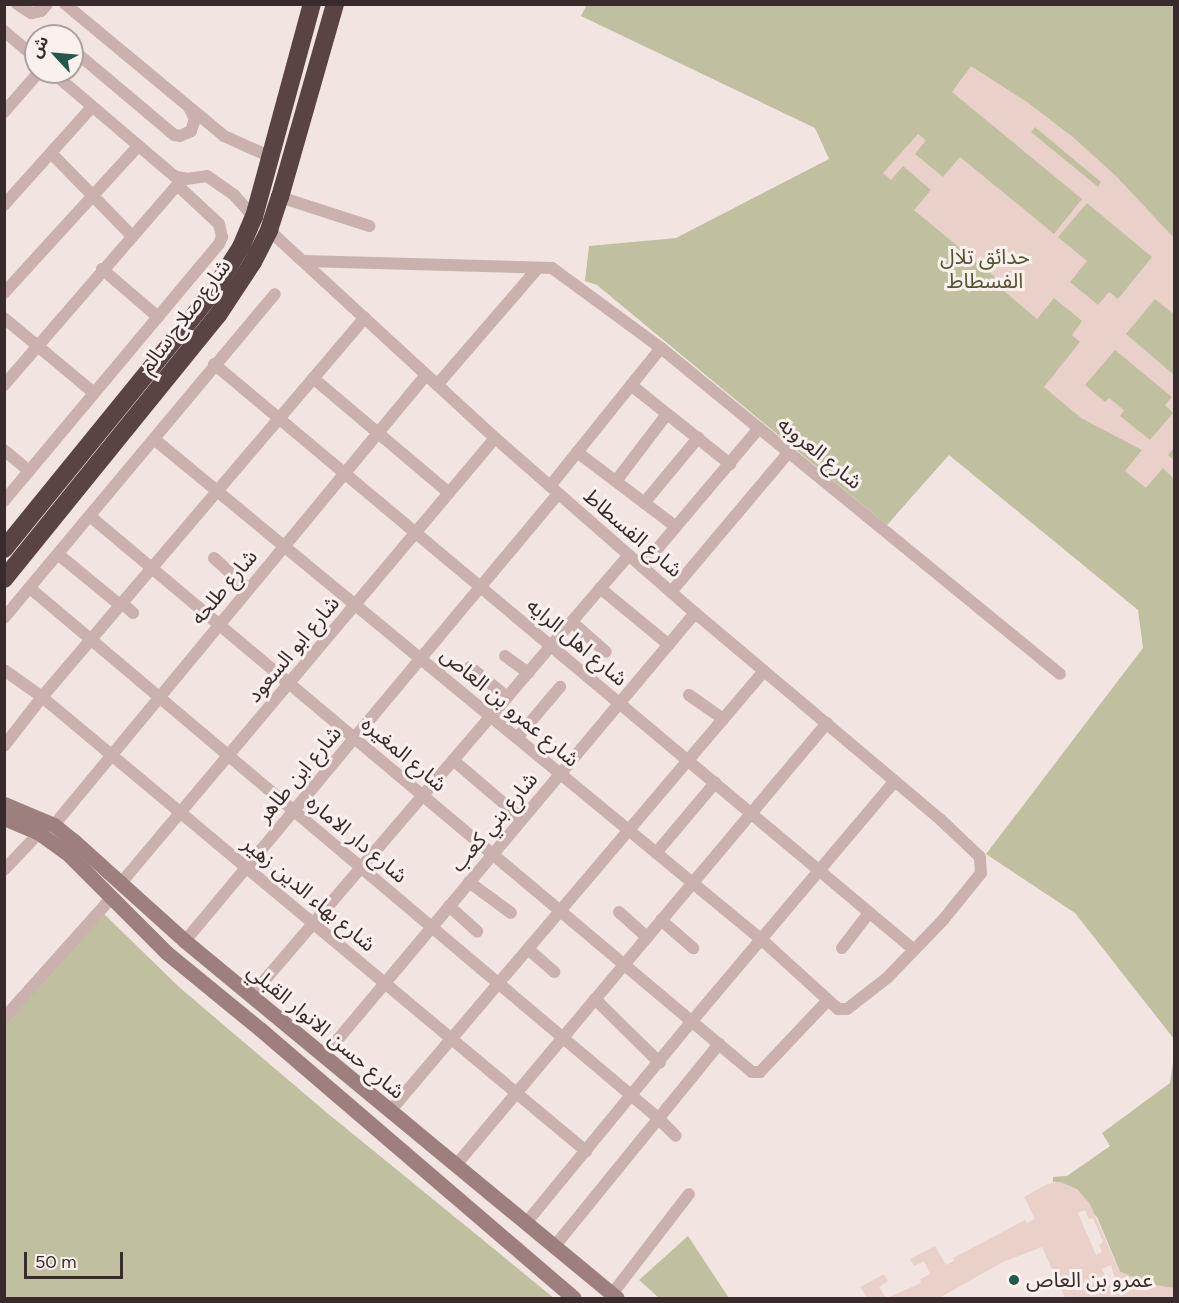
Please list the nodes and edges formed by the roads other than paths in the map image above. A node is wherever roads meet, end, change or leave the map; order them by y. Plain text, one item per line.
1 (17, 4) edge
2 (47, 4) edge
3 (65, 4) edge
4 (312, 4) edge
5 (335, 4) edge
6 (4, 31) edge
7 (24, 48) edge
8 (84, 60) edge
9 (28, 84) edge
10 (66, 84) edge
11 (92, 107) junction
12 (190, 109) junction
13 (4, 112) edge
14 (138, 146) junction
15 (51, 153) junction
16 (271, 157) junction
17 (180, 182) junction
18 (93, 195) junction
19 (280, 197) junction
20 (4, 205) edge
21 (255, 217) junction
22 (369, 226) dead end
23 (269, 230) junction
24 (132, 236) junction
25 (304, 261) junction
26 (102, 269) junction
27 (537, 269) junction
28 (4, 293) edge
29 (275, 294) dead end
30 (158, 317) junction
31 (4, 318) edge
32 (365, 318) junction
33 (38, 346) junction
34 (661, 348) junction
35 (214, 364) junction
36 (426, 375) junction
37 (313, 378) junction
38 (4, 385) edge
39 (437, 385) junction
40 (631, 385) junction
41 (94, 393) junction
42 (667, 414) junction
43 (279, 418) junction
44 (759, 428) junction
45 (378, 432) junction
46 (495, 438) junction
47 (698, 438) junction
48 (154, 439) junction
49 (4, 450) edge
50 (577, 452) junction
51 (789, 452) junction
52 (730, 464) junction
53 (29, 471) junction
54 (345, 473) junction
55 (616, 481) junction
56 (554, 490) junction
57 (217, 491) junction
58 (449, 493) junction
59 (4, 501) edge
60 (644, 503) junction
61 (91, 517) junction
62 (676, 527) junction
63 (416, 532) junction
64 (284, 546) junction
65 (4, 549) edge
66 (59, 555) junction
67 (628, 556) junction
68 (214, 558) dead end
69 (642, 567) junction
70 (152, 568) junction
71 (4, 579) edge
72 (481, 587) junction
73 (600, 588) junction
74 (31, 589) junction
75 (248, 589) junction
76 (672, 592) junction
77 (121, 604) junction
78 (356, 605) junction
79 (132, 613) dead end
80 (695, 613) junction
81 (4, 618) edge
82 (572, 622) junction
83 (219, 624) junction
84 (90, 640) junction
85 (669, 645) junction
86 (551, 646) junction
87 (606, 651) dead end
88 (506, 656) dead end
89 (421, 658) junction
90 (470, 668) dead end
91 (4, 670) edge
92 (764, 671) junction
93 (528, 673) junction
94 (1060, 674) dead end
95 (290, 684) junction
96 (560, 687) dead end
97 (689, 695) dead end
98 (42, 697) junction
99 (159, 697) junction
100 (507, 697) junction
101 (620, 703) junction
102 (491, 716) junction
103 (723, 719) junction
104 (827, 723) junction
105 (354, 738) junction
106 (518, 738) junction
107 (4, 746) edge
108 (111, 754) junction
109 (229, 756) junction
110 (453, 760) junction
111 (688, 760) junction
112 (560, 774) junction
113 (894, 782) junction
114 (716, 783) junction
115 (423, 795) junction
116 (4, 804) edge
117 (293, 811) junction
118 (181, 813) junction
119 (751, 813) junction
120 (4, 818) edge
121 (522, 819) junction
122 (54, 825) junction
123 (629, 830) junction
124 (39, 833) junction
125 (656, 853) junction
126 (493, 854) junction
127 (246, 867) junction
128 (361, 867) junction
129 (4, 870) edge
130 (820, 871) junction
131 (470, 882) junction
132 (121, 883) junction
133 (693, 883) junction
134 (112, 897) junction
135 (449, 906) junction
136 (561, 910) junction
137 (619, 912) dead end
138 (511, 913) dead end
139 (869, 913) junction
140 (661, 920) junction
141 (313, 923) junction
142 (432, 927) junction
143 (477, 931) dead end
144 (647, 937) junction
145 (762, 940) junction
146 (185, 941) junction
147 (693, 948) dead end
148 (842, 948) dead end
149 (528, 949) junction
150 (914, 950) junction
151 (625, 964) junction
152 (554, 972) dead end
153 (385, 983) junction
154 (498, 984) junction
155 (251, 996) junction
156 (595, 999) junction
157 (828, 1000) junction
158 (6, 1012) edge
159 (692, 1021) junction
160 (452, 1038) junction
161 (563, 1038) junction
162 (719, 1044) junction
163 (324, 1056) junction
164 (660, 1063) junction
165 (516, 1093) junction
166 (632, 1096) junction
167 (390, 1111) junction
168 (658, 1118) junction
169 (676, 1136) dead end
170 (586, 1151) junction
171 (456, 1165) junction
172 (689, 1194) dead end
173 (526, 1223) junction
174 (554, 1247) junction
175 (615, 1297) edge
176 (574, 1299) edge

1 - 2 street
3 - 12 street
4 - 16 highway, شارع صلاح سالم
5 - 19 highway, شارع صلاح سالم
6 - 7 street
8 - 12 street
9 - 13 street
10 - 11 street
11 - 14 street
11 - 15 street
12 - 16 street
14 - 17 street
14 - 18 street
15 - 18 street
15 - 20 street
16 - 21 highway, شارع صلاح سالم
17 - 21 street
17 - 24 street
17 - 30 street
18 - 24 street
18 - 28 street
19 - 22 street
19 - 23 highway, شارع صلاح سالم
21 - 65 highway, شارع صلاح سالم
23 - 25 street, شارع الفسطاط
23 - 71 highway, شارع صلاح سالم
24 - 26 street
25 - 27 street
25 - 32 street, شارع الفسطاط
26 - 30 street
26 - 33 street
27 - 34 street, شارع العروبه
27 - 39 street
29 - 35 street
30 - 41 street
31 - 33 street
32 - 36 street, شارع الفسطاط
32 - 37 street
33 - 38 street
33 - 41 street
34 - 40 street, شارع ابن طاهر
34 - 44 street, شارع العروبه
35 - 43 street, شارع اهل الرايه
35 - 48 street
36 - 39 street, شارع الفسطاط
36 - 45 street, شارع طلحه
37 - 43 street
37 - 45 street
39 - 46 street, شارع الفسطاط
40 - 42 street
40 - 50 street, شارع ابن طاهر
41 - 53 street
42 - 47 street
42 - 55 street
43 - 54 street, شارع اهل الرايه
43 - 57 street
44 - 51 street, شارع العروبه
44 - 52 street
45 - 54 street, شارع طلحه
45 - 58 street
46 - 56 street, شارع الفسطاط
46 - 58 street, شارع ابو السعود
47 - 52 street
47 - 60 street
48 - 57 street, شارع عمرو بن العاص
48 - 61 street
49 - 53 street
50 - 55 street
50 - 56 street, شارع ابن طاهر
51 - 76 street
51 - 94 street, شارع العروبه
52 - 62 street
53 - 59 street
54 - 63 street, شارع اهل الرايه
54 - 64 street, شارع طلحه
55 - 60 street
56 - 67 street, شارع الفسطاط
56 - 72 street, شارع ابن طاهر
57 - 64 street, شارع عمرو بن العاص
57 - 70 street
58 - 63 street, شارع ابو السعود
60 - 62 street
61 - 66 street
61 - 70 street, شارع المغيره
62 - 69 street
63 - 72 street, شارع اهل الرايه
63 - 78 street, شارع ابو السعود
64 - 75 street, شارع طلحه
64 - 78 street, شارع عمرو بن العاص
66 - 74 street
66 - 77 street
67 - 69 street, شارع الفسطاط
67 - 73 street
68 - 75 street
69 - 76 street, شارع الفسطاط
70 - 77 street
70 - 83 street, شارع المغيره
72 - 86 street, شارع اهل الرايه
72 - 89 street, شارع ابن طاهر
73 - 82 street
73 - 85 street
74 - 81 street
74 - 84 street, شارع دار الاماره
75 - 83 street, شارع طلحه
76 - 80 street, شارع الفسطاط
77 - 79 street
77 - 84 street
78 - 89 street, شارع عمرو بن العاص
78 - 95 street, شارع ابو السعود
80 - 85 street, شارع بني كعب
80 - 92 street, شارع الفسطاط
82 - 86 street
82 - 87 street
83 - 95 street, شارع المغيره
83 - 99 street, شارع طلحه
84 - 98 street
84 - 99 street, شارع دار الاماره
85 - 101 street, شارع بني كعب
86 - 93 street
86 - 101 street, شارع اهل الرايه
88 - 93 street
89 - 102 street, شارع عمرو بن العاص
89 - 105 street, شارع ابن طاهر
90 - 100 street
91 - 98 street, شارع بهاء الدين زهير
92 - 103 street
92 - 104 street, شارع الفسطاط
93 - 100 street
95 - 105 street, شارع المغيره
95 - 109 street, شارع ابو السعود
96 - 106 street
97 - 103 street
98 - 107 street
98 - 108 street, شارع بهاء الدين زهير
99 - 108 street, شارع طلحه
99 - 109 street, شارع دار الاماره
100 - 102 street
101 - 111 street, شارع اهل الرايه
101 - 112 street, شارع بني كعب
102 - 106 street, شارع عمرو بن العاص
102 - 110 street
103 - 111 street
104 - 113 street, شارع الفسطاط
104 - 119 street
105 - 115 street, شارع المغيره
105 - 117 street, شارع ابن طاهر
106 - 112 street, شارع عمرو بن العاص
108 - 118 street, شارع بهاء الدين زهير
108 - 122 street, شارع طلحه
109 - 117 street, شارع دار الاماره
109 - 118 street, شارع ابو السعود
110 - 115 street
110 - 121 street
111 - 114 street, شارع اهل الرايه
111 - 123 street
112 - 121 street, شارع بني كعب
112 - 123 street, شارع عمرو بن العاص
113 - 130 street
113 - 150 street, شارع الفسطاط
114 - 119 street, شارع اهل الرايه
114 - 125 street
115 - 126 street, شارع المغيره
115 - 128 street
116 - 122 main road, شارع حسن الانوار القبلي
117 - 127 street, شارع ابن طاهر
117 - 128 street, شارع دار الاماره
118 - 127 street, شارع بهاء الدين زهير
118 - 132 street, شارع ابو السعود
119 - 130 street, شارع اهل الرايه
119 - 133 street
120 - 124 main road, شارع حسن الانوار القبلي
121 - 126 street, شارع بني كعب
122 - 132 main road, شارع حسن الانوار القبلي
123 - 125 street, شارع عمرو بن العاص
123 - 136 street
124 - 129 street
124 - 134 main road, شارع حسن الانوار القبلي
125 - 133 street, شارع عمرو بن العاص
126 - 131 street, شارع بني كعب
126 - 136 street, شارع المغيره
127 - 141 street, شارع بهاء الدين زهير
127 - 146 street, شارع ابن طاهر
128 - 141 street
128 - 142 street, شارع دار الاماره
130 - 139 street, شارع اهل الرايه
130 - 145 street
131 - 135 street, شارع بني كعب
131 - 138 street
132 - 146 main road, شارع حسن الانوار القبلي
133 - 140 street
133 - 145 street, شارع عمرو بن العاص
134 - 158 street
134 - 176 main road, شارع حسن الانوار القبلي
135 - 142 street, شارع بني كعب
135 - 143 street
136 - 149 street
136 - 151 street, شارع المغيره
137 - 144 street
139 - 148 street
139 - 150 street, شارع اهل الرايه
140 - 144 street
140 - 147 street
141 - 153 street, شارع بهاء الدين زهير
141 - 155 street
142 - 153 street, شارع بني كعب
142 - 154 street, شارع دار الاماره
144 - 151 street
145 - 157 street, شارع عمرو بن العاص
145 - 159 street
146 - 155 main road, شارع حسن الانوار القبلي
149 - 152 street
149 - 154 street
150 - 157 street, شارع عمرو بن العاص
151 - 156 street
151 - 159 street, شارع المغيره
153 - 160 street, شارع بهاء الدين زهير
153 - 163 street, شارع بني كعب
154 - 160 street
154 - 161 street, شارع دار الاماره
155 - 163 main road, شارع حسن الانوار القبلي
156 - 161 street
156 - 164 street
157 - 162 street, شارع المغيره
159 - 162 street, شارع المغيره
159 - 164 street
160 - 165 street, شارع بهاء الدين زهير
160 - 167 street
161 - 165 street
161 - 166 street, شارع دار الاماره
162 - 168 street
163 - 167 main road, شارع حسن الانوار القبلي
164 - 166 street
165 - 170 street, شارع بهاء الدين زهير
165 - 171 street
166 - 168 street, شارع دار الاماره
166 - 170 street
167 - 171 main road, شارع حسن الانوار القبلي
168 - 169 street, شارع دار الاماره
168 - 174 street
170 - 173 street
171 - 173 main road, شارع حسن الانوار القبلي
172 - 175 street
173 - 174 main road, شارع حسن الانوار القبلي
174 - 175 main road, شارع حسن الانوار القبلي

